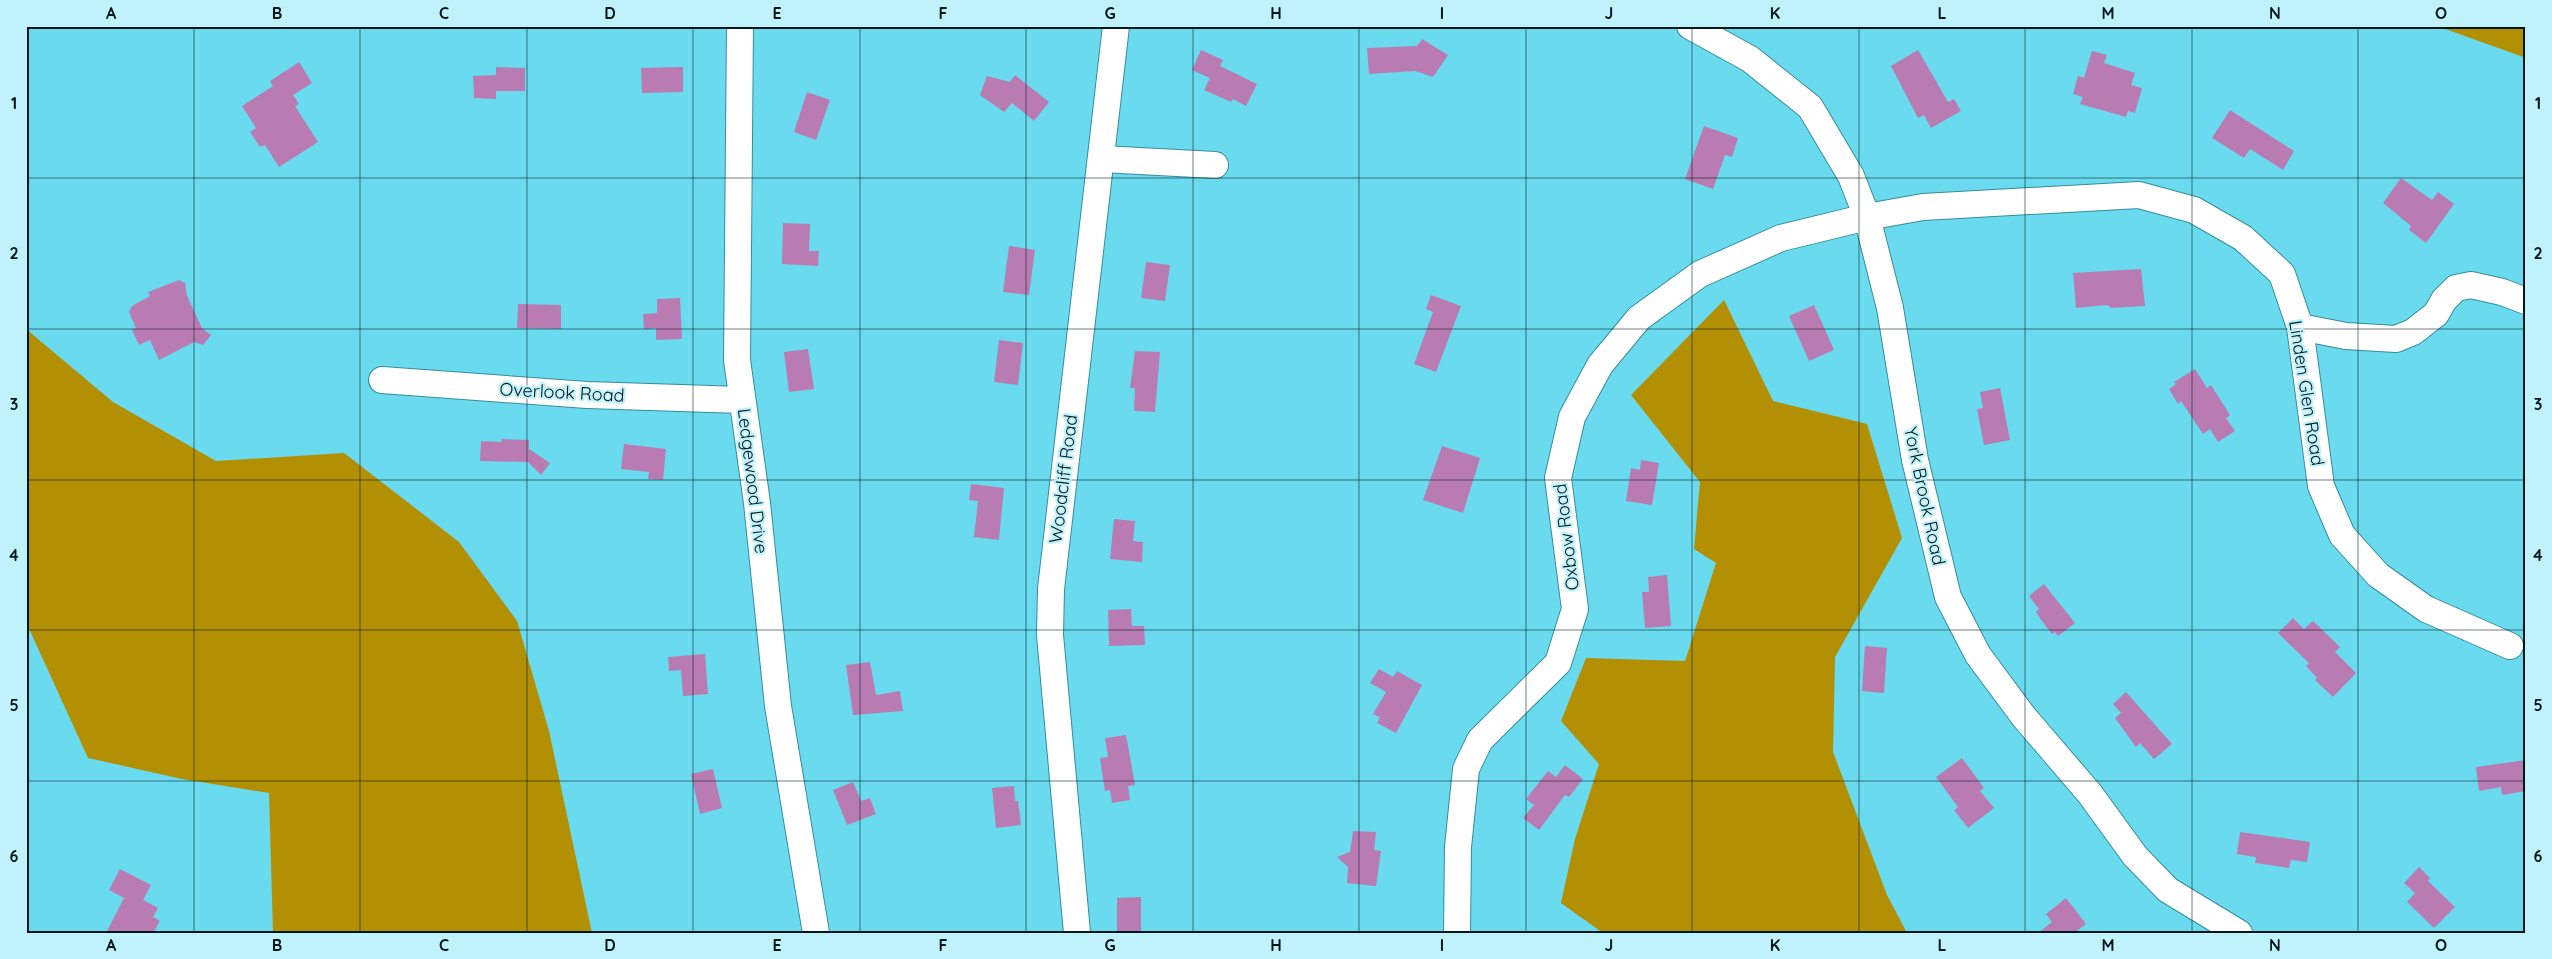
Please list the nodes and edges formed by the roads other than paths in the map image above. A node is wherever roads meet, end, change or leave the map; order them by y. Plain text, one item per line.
1 (740, 26) edge
2 (1116, 26) edge
3 (1690, 26) edge
4 (1102, 159) junction
5 (1215, 164) dead end
6 (1867, 216) junction
7 (2526, 301) edge
8 (2300, 327) junction
9 (382, 380) dead end
10 (742, 400) junction
11 (2510, 646) dead end
12 (816, 933) edge
13 (1077, 933) edge
14 (1457, 933) edge
15 (2239, 933) edge

1 - 10 street, Ledgewood Drive
2 - 4 street, Woodcliff Road
3 - 6 street, York Brook Road
4 - 5 street
4 - 13 street, Woodcliff Road
6 - 8 street, Linden Glen Road
6 - 14 street, Oxbow Road
6 - 15 street, York Brook Road
7 - 8 street
8 - 11 street, Linden Glen Road
9 - 10 street, Overlook Road
10 - 12 street, Ledgewood Drive

